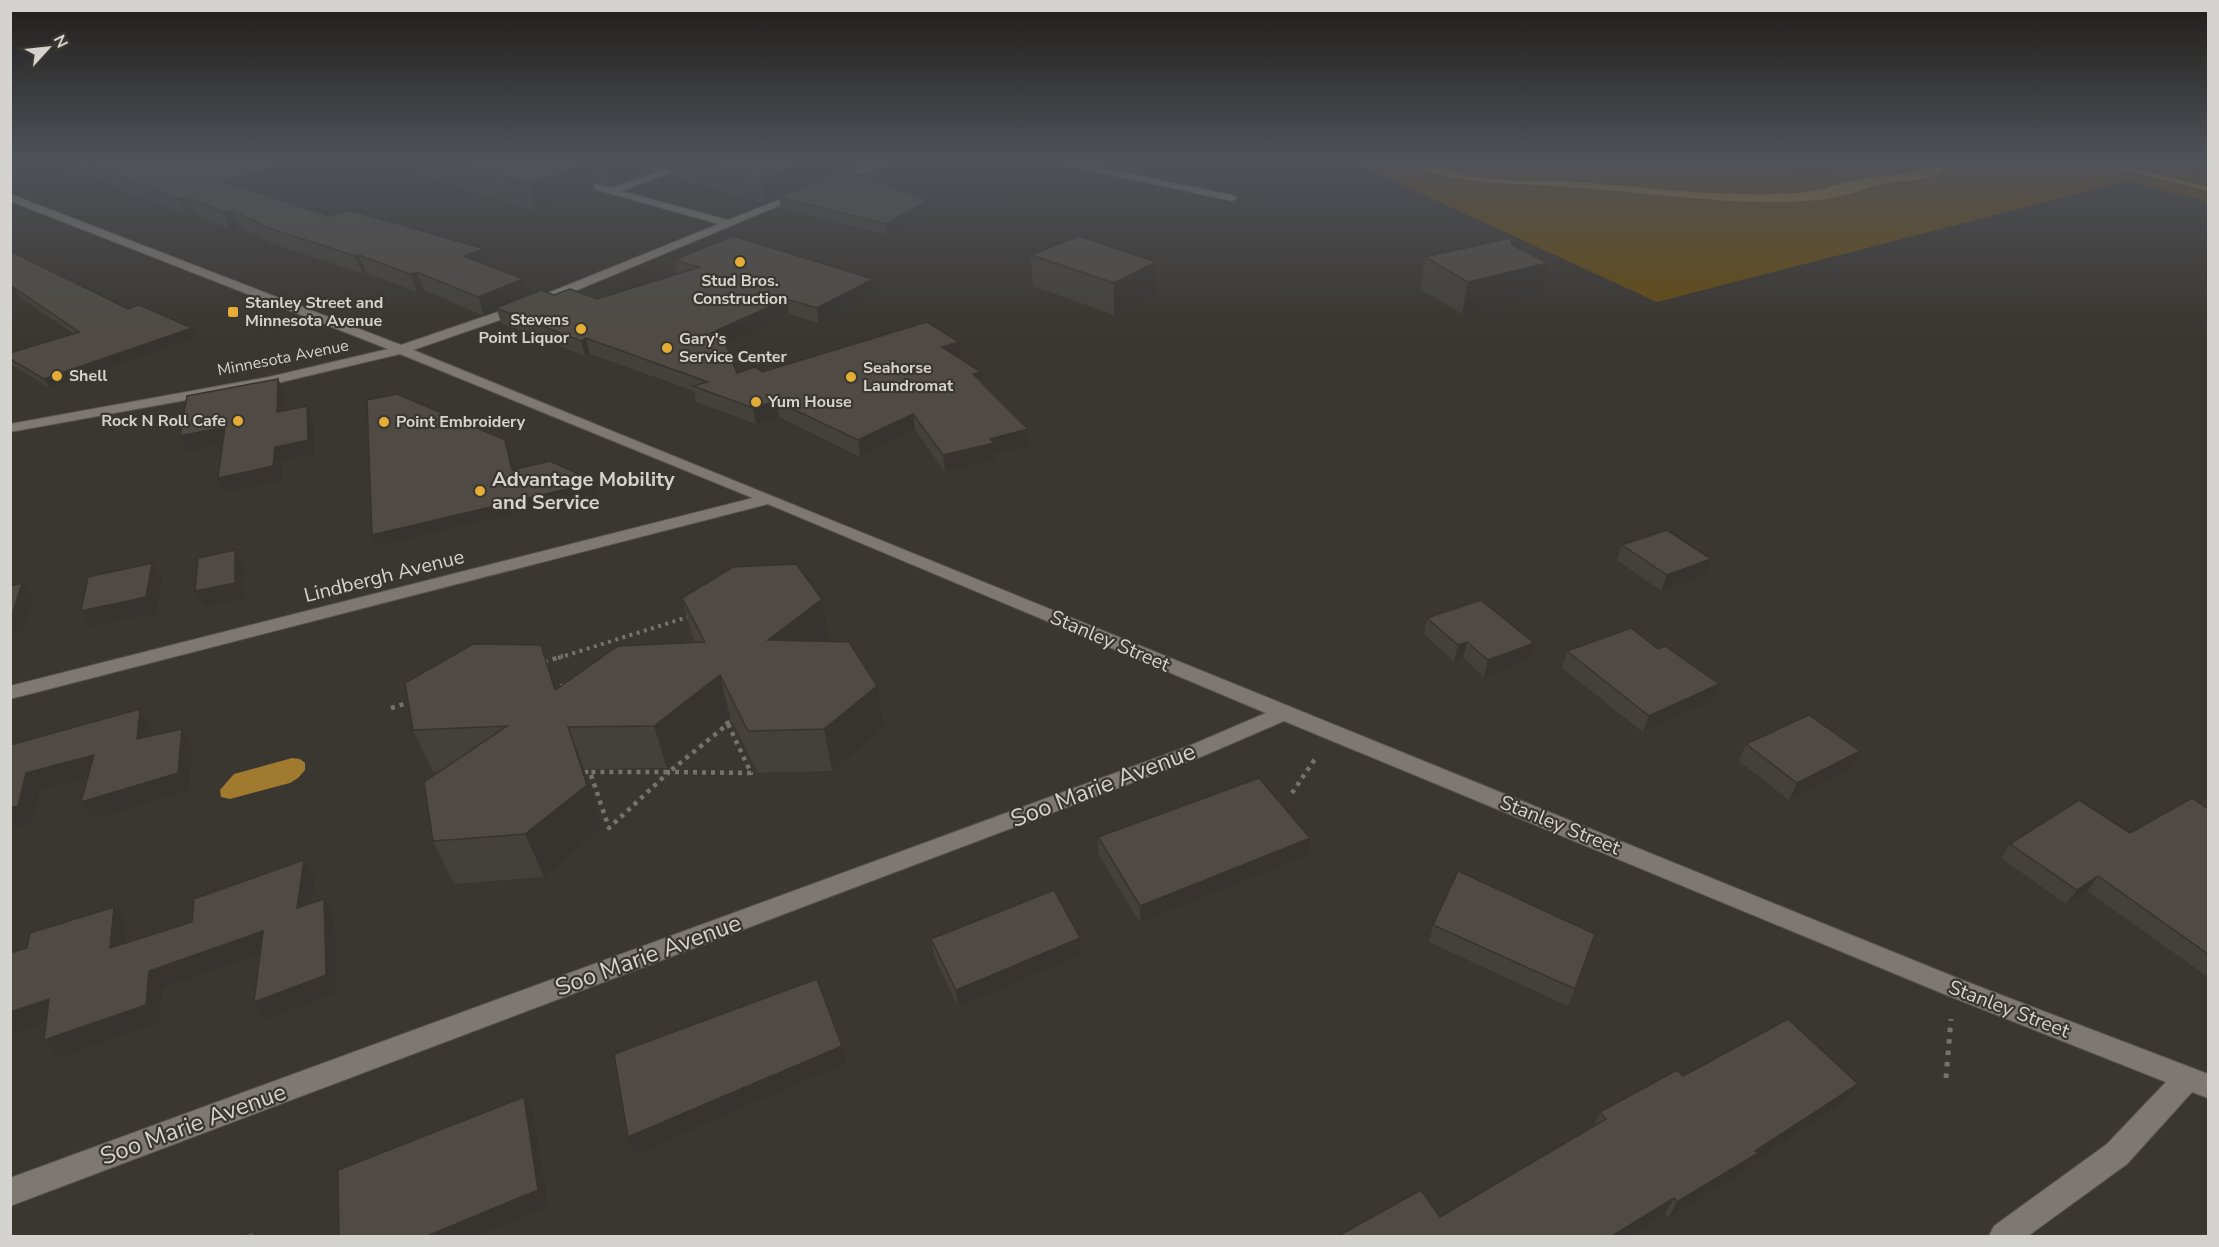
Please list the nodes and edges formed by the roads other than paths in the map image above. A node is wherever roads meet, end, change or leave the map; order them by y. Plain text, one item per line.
1 (64, 218) edge
2 (708, 218) edge
3 (743, 218) edge
4 (729, 224) junction
5 (400, 350) junction
6 (10, 428) edge
7 (769, 499) junction
8 (10, 693) edge
9 (1284, 713) junction
10 (2198, 1082) edge
11 (10, 1192) edge
12 (2004, 1236) edge

1 - 5 street, Stanley Street
2 - 4 street
3 - 4 street, Minnesota Avenue
4 - 5 street, Minnesota Avenue
5 - 6 street, Minnesota Avenue
5 - 7 street, Stanley Street
7 - 8 street, Lindbergh Avenue
7 - 9 street, Stanley Street
9 - 10 street, Stanley Street
9 - 11 street, Soo Marie Avenue
10 - 12 street

